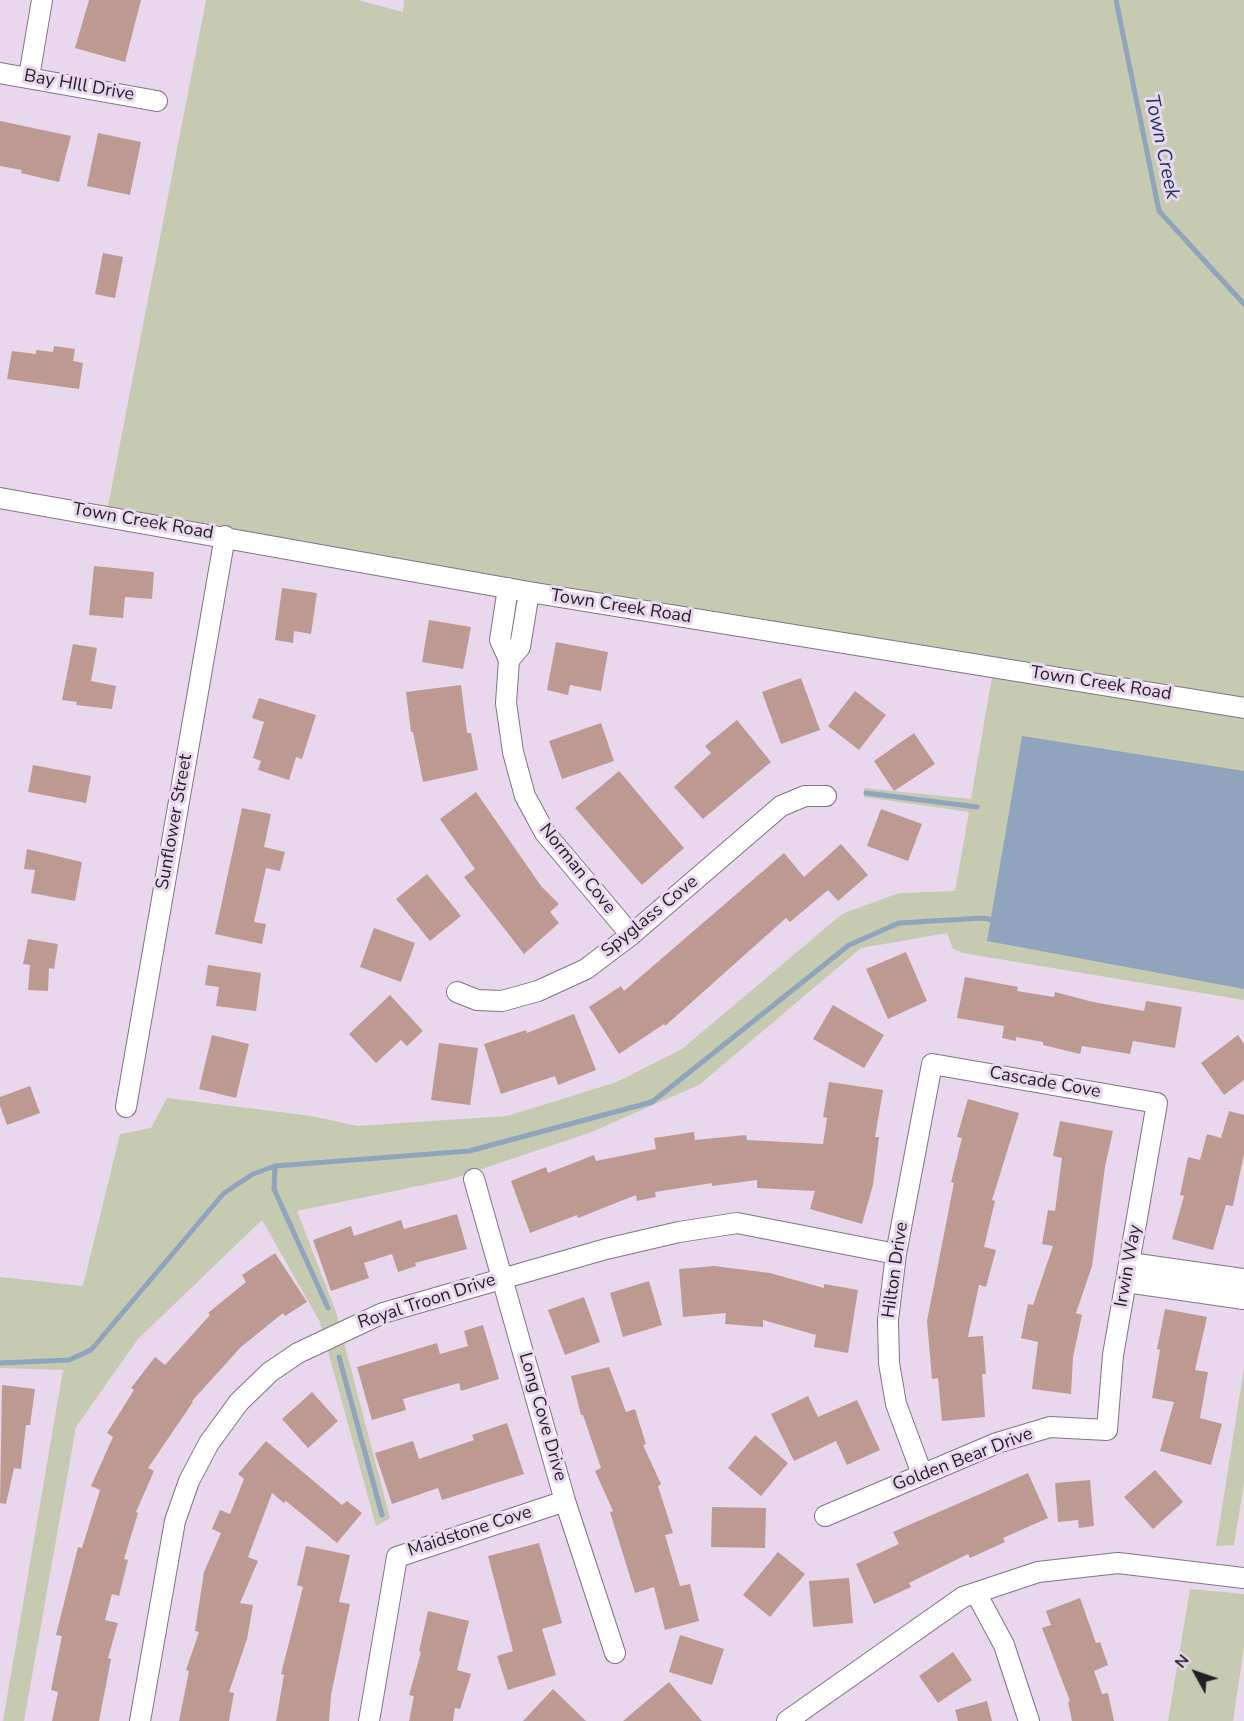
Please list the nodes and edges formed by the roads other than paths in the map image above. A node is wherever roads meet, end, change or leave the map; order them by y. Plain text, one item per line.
1 (42, 0) edge
2 (0, 73) edge
3 (29, 77) junction
4 (157, 101) dead end
5 (0, 498) edge
6 (225, 536) junction
7 (508, 588) junction
8 (529, 592) junction
9 (509, 660) junction
10 (1244, 708) edge
11 (825, 796) dead end
12 (631, 935) junction
13 (457, 992) dead end
14 (932, 1064) joint
15 (1157, 1103) joint
16 (126, 1107) dead end
17 (474, 1179) dead end
18 (896, 1254) junction
19 (1128, 1272) junction
20 (502, 1278) junction
21 (1244, 1279) edge
22 (1244, 1299) edge
23 (1107, 1430) joint
24 (922, 1474) junction
25 (565, 1501) junction
26 (825, 1516) dead end
27 (1244, 1578) edge
28 (976, 1593) junction
29 (615, 1653) dead end
30 (140, 1721) edge
31 (369, 1721) edge
32 (787, 1721) edge
33 (1029, 1721) edge

1 - 3 street
2 - 3 street, Bay HIll Drive
3 - 4 street, Bay HIll Drive
5 - 6 street, Town Creek Road
6 - 7 street, Town Creek Road
6 - 16 street, Sunflower Street
7 - 8 street, Town Creek Road
7 - 9 street, Norman Cove
8 - 9 street, Norman Cove
8 - 10 street, Town Creek Road
9 - 12 street, Norman Cove
11 - 12 street, Spyglass Cove
12 - 13 street, Spyglass Cove
14 - 15 street, Cascade Cove
14 - 18 street, Hilton Drive
15 - 19 street, Irwin Way
17 - 20 street, Long Cove Drive
18 - 20 street, Royal Troon Drive
18 - 24 street, Hilton Drive
19 - 21 street
19 - 22 street
19 - 23 street, Irwin Way
20 - 25 street, Long Cove Drive
20 - 30 street, Royal Troon Drive
23 - 24 street, Golden Bear Drive
24 - 26 street, Golden Bear Drive
25 - 29 street, Long Cove Drive
25 - 31 street, Maidstone Cove
27 - 28 street
28 - 32 street
28 - 33 street

